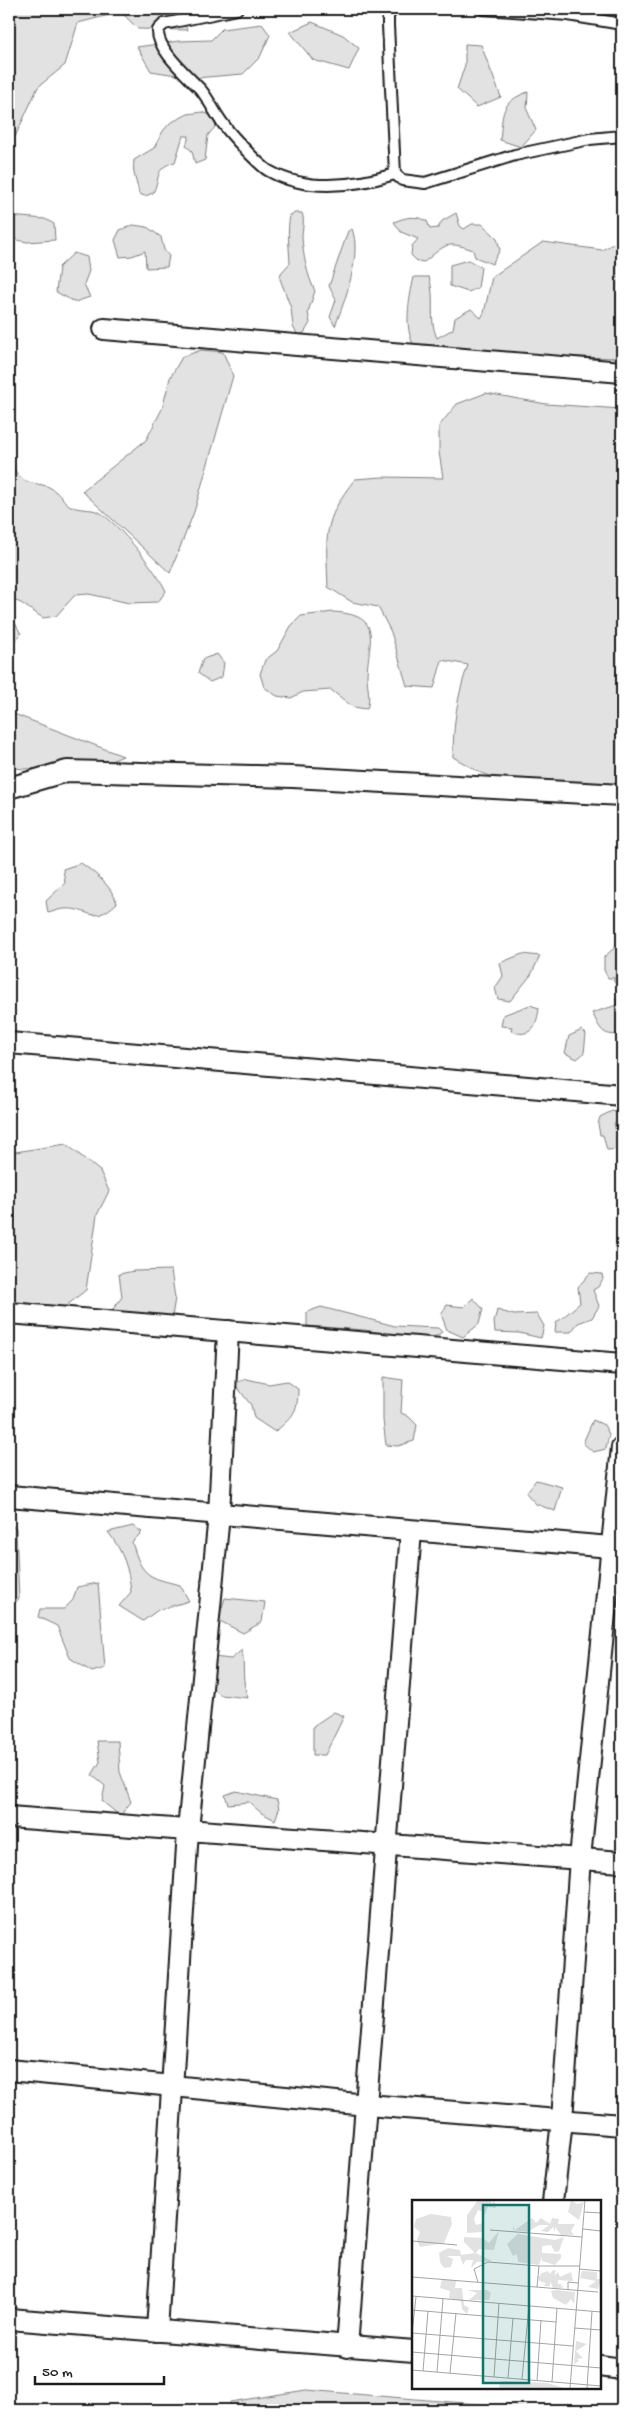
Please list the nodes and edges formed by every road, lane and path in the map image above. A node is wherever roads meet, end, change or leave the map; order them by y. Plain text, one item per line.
1 (237, 9) edge
2 (392, 9) edge
3 (483, 9) edge
4 (622, 24) edge
5 (622, 136) edge
6 (396, 174) junction
7 (104, 328) dead end
8 (622, 372) edge
9 (9, 788) edge
10 (622, 795) edge
11 (9, 1043) edge
12 (622, 1095) edge
13 (9, 1314) edge
14 (228, 1331) junction
15 (622, 1364) edge
16 (622, 1447) edge
17 (9, 1496) edge
18 (218, 1515) junction
19 (411, 1530) junction
20 (617, 1548) edge
21 (9, 1817) edge
22 (188, 1830) junction
23 (385, 1843) junction
24 (580, 1858) junction
25 (622, 1862) edge
26 (9, 2070) edge
27 (174, 2085) junction
28 (367, 2105) junction
29 (562, 2120) junction
30 (622, 2125) edge
31 (553, 2200) edge
32 (9, 2319) edge
33 (157, 2331) junction
34 (347, 2347) junction
35 (412, 2351) edge
36 (601, 2366) edge
37 (622, 2369) edge

1 - 6 lane
2 - 6 lane
3 - 4 lane
5 - 6 lane
7 - 8 street
9 - 10 street
11 - 12 street
13 - 14 street
14 - 15 street
14 - 18 street
16 - 20 street
17 - 18 street
18 - 19 street
18 - 22 street
19 - 20 street
19 - 23 street
20 - 24 street
21 - 22 street
22 - 23 street
22 - 27 street
23 - 24 street
23 - 28 street
24 - 25 street
24 - 29 street
26 - 27 street
27 - 28 street
27 - 33 street
28 - 29 street
28 - 34 street
29 - 30 street
29 - 31 street
32 - 33 street
33 - 34 street
34 - 35 street
36 - 37 street

